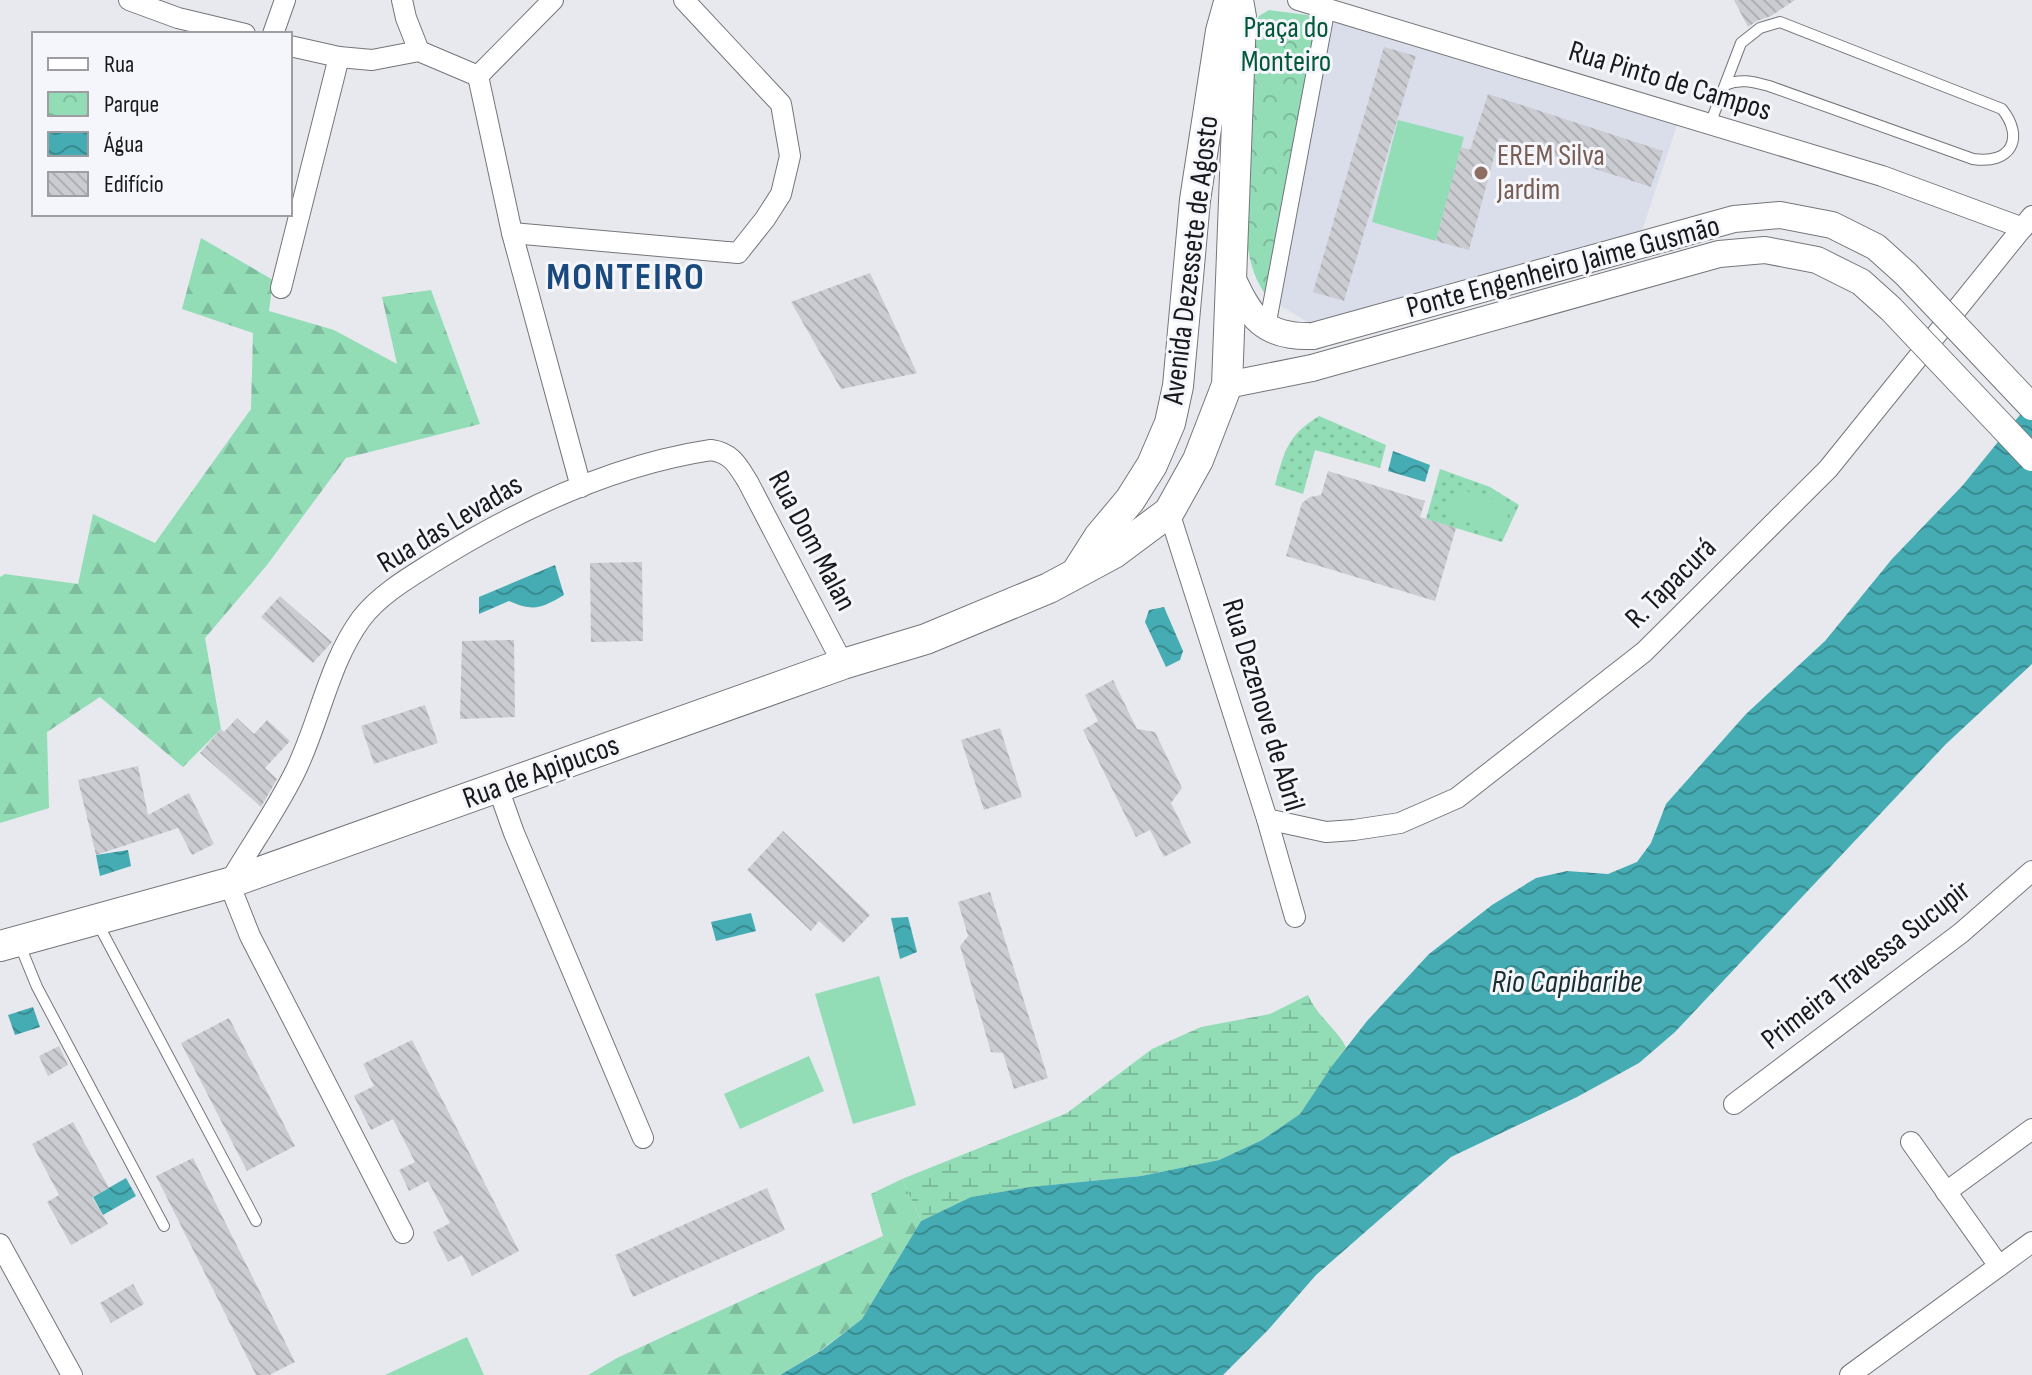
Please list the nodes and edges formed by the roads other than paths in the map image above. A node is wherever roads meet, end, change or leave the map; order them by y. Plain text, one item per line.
1 (129, 0) edge
2 (285, 0) edge
3 (402, 0) edge
4 (553, 0) edge
5 (684, 0) edge
6 (1230, 0) edge
7 (1238, 0) edge
8 (1298, 0) edge
9 (1328, 4) edge
10 (237, 32) edge
11 (274, 32) edge
12 (292, 46) edge
13 (419, 51) junction
14 (339, 57) junction
15 (478, 76) junction
16 (1725, 85) junction
17 (1710, 124) junction
18 (1195, 200) junction
19 (2027, 222) edge
20 (512, 233) junction
21 (1230, 274) junction
22 (281, 288) dead end
23 (1267, 327) junction
24 (1227, 385) junction
25 (2032, 407) edge
26 (722, 452) joint
27 (2032, 458) edge
28 (581, 487) junction
29 (1169, 512) junction
30 (1075, 575) junction
31 (843, 664) junction
32 (498, 788) junction
33 (1267, 819) junction
34 (2032, 871) edge
35 (229, 883) junction
36 (1295, 917) dead end
37 (96, 918) junction
38 (9, 944) edge
39 (1734, 1104) dead end
40 (2032, 1129) edge
41 (643, 1138) dead end
42 (1911, 1142) dead end
43 (1946, 1192) junction
44 (256, 1221) dead end
45 (164, 1226) dead end
46 (403, 1233) dead end
47 (2032, 1242) edge
48 (1, 1247) edge
49 (1999, 1266) junction
50 (72, 1375) edge
51 (1850, 1375) edge

1 - 10 street
2 - 11 street
3 - 13 street
4 - 15 street
5 - 20 street
6 - 18 main road, Avenida Dezessete de Agosto
7 - 21 main road, Avenida Dezessete de Agosto
8 - 9 street, Rua Pinto de Campos
9 - 17 street, Rua Pinto de Campos
9 - 23 street
12 - 14 street
13 - 14 street
13 - 15 street
14 - 22 street
15 - 20 street
16 - 16 lane
16 - 17 lane
17 - 19 street, Rua Pinto de Campos
18 - 24 main road
18 - 30 main road, Avenida Dezessete de Agosto
19 - 33 street, R. Tapacurá
20 - 28 street
21 - 23 street
21 - 24 main road, Avenida Dezessete de Agosto
23 - 25 street, Ponte Engenheiro Jaime Gusmão, bridge
24 - 27 street, Ponte Engenheiro Jaime Gusmão, bridge
24 - 29 main road, Avenida Dezessete de Agosto
26 - 28 street, Rua das Levadas
26 - 31 street, Rua Dom Malan
28 - 35 street, Rua das Levadas
29 - 30 main road, Avenida Dezessete de Agosto
29 - 33 street, Rua Dezenove de Abril
30 - 31 main road, Rua de Apipucos
31 - 32 main road, Rua de Apipucos
32 - 35 main road, Rua de Apipucos
32 - 41 street
33 - 36 street, Rua Dezenove de Abril
34 - 39 street, Primeira Travessa Sucupir
35 - 37 main road, Rua de Apipucos
35 - 46 street
37 - 38 main road, Rua de Apipucos
37 - 44 lane
38 - 45 lane
40 - 43 street
42 - 43 street
43 - 49 street
47 - 49 street
48 - 50 street
49 - 51 street

